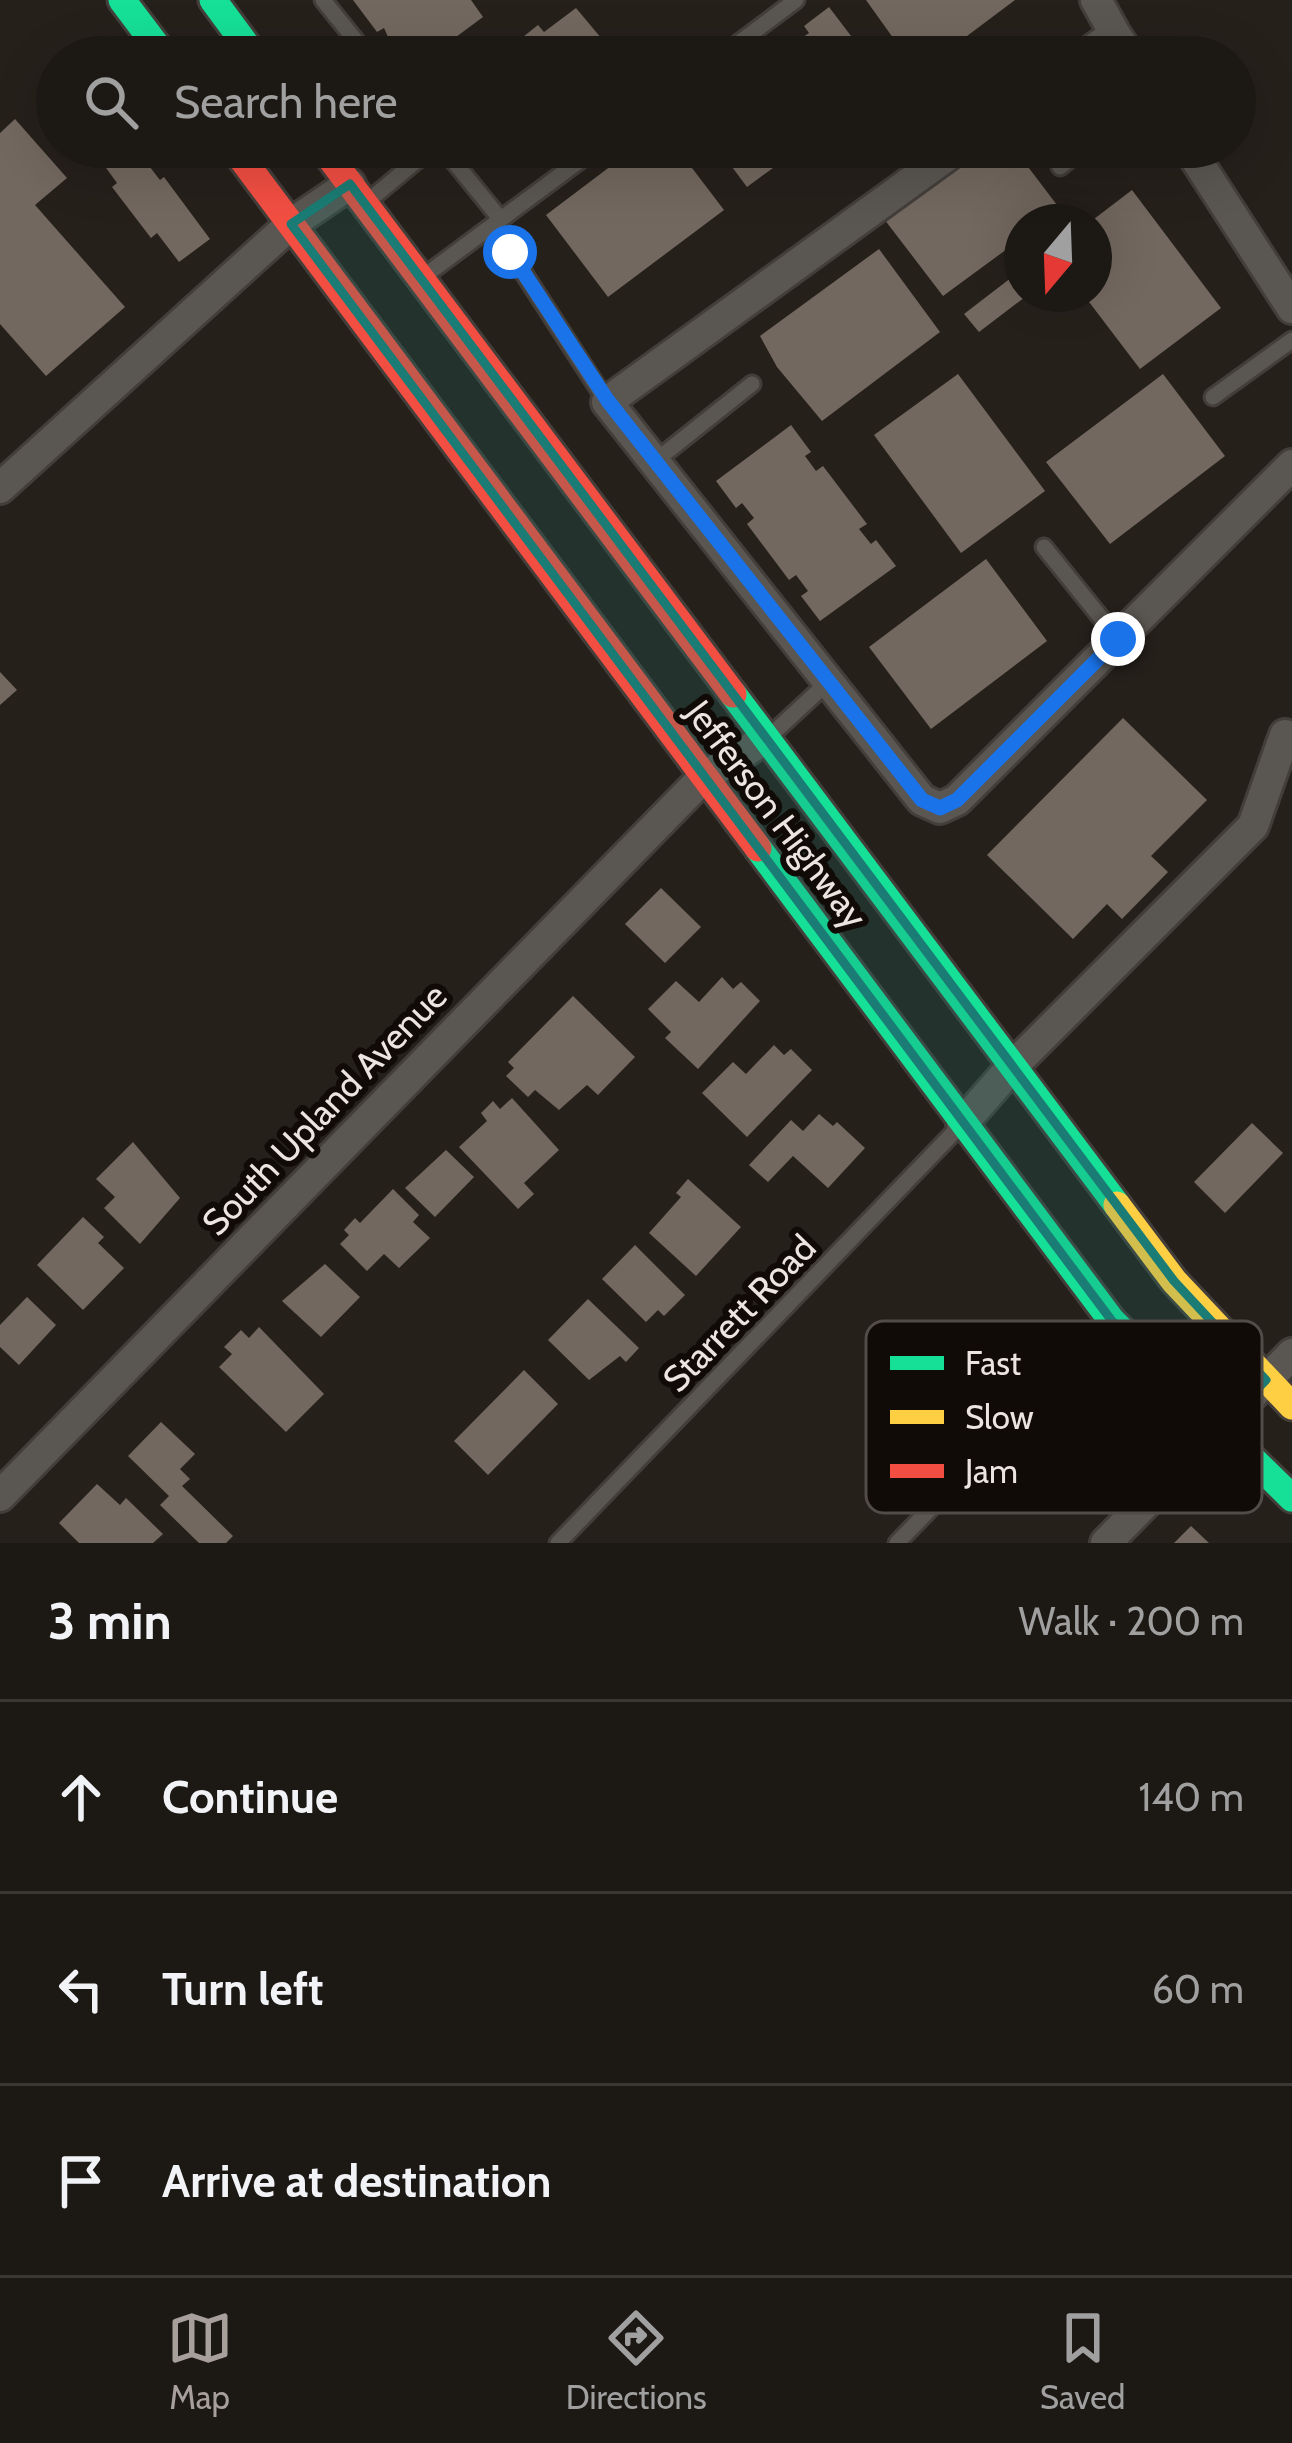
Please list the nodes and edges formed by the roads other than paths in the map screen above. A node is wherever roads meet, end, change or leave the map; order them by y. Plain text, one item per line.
1 (122, 0) edge
2 (213, 0) edge
3 (323, 0) edge
4 (1096, 0) edge
5 (792, 1) edge
6 (149, 36) edge
7 (240, 36) edge
8 (352, 36) edge
9 (747, 36) edge
10 (1118, 36) edge
11 (249, 168) edge
12 (338, 168) edge
13 (399, 168) edge
14 (459, 168) edge
15 (568, 168) edge
16 (930, 168) edge
17 (1202, 168) edge
18 (357, 194) junction
19 (498, 216) junction
20 (291, 224) junction
21 (510, 252) dead end
22 (420, 279) junction
23 (1292, 308) edge
24 (1292, 340) edge
25 (752, 384) dead end
26 (1213, 397) dead end
27 (608, 401) junction
28 (654, 462) junction
29 (1292, 465) edge
30 (0, 488) edge
31 (1044, 548) dead end
32 (1118, 639) junction
33 (826, 684) junction
34 (1285, 735) dead end
35 (765, 739) junction
36 (704, 777) junction
37 (1011, 1068) junction
38 (962, 1124) junction
39 (1111, 1321) edge
40 (1211, 1321) edge
41 (1292, 1354) edge
42 (1262, 1376) edge
43 (1266, 1380) junction
44 (1262, 1384) edge
45 (1292, 1406) edge
46 (1262, 1469) edge
47 (0, 1496) edge
48 (1292, 1498) edge
49 (926, 1513) edge
50 (1136, 1513) edge
51 (558, 1543) edge
52 (897, 1543) edge
53 (1106, 1543) edge

1 - 6 main road
2 - 7 main road
3 - 8 lane
4 - 10 street
5 - 9 lane
11 - 20 main road, Jefferson Highway
12 - 18 main road, Jefferson Highway
13 - 18 lane
14 - 19 lane
15 - 19 lane
16 - 27 street
17 - 23 street
18 - 20 street
18 - 22 main road, Jefferson Highway
19 - 22 lane
20 - 30 street
20 - 36 main road, Jefferson Highway
21 - 27 lane
22 - 35 main road, Jefferson Highway
24 - 26 lane
25 - 28 lane
27 - 28 street
28 - 33 street
29 - 32 street
31 - 32 lane
32 - 33 street
33 - 35 lane
34 - 37 street
35 - 36 street, South Upland Avenue
35 - 37 main road, Jefferson Highway
36 - 38 main road, Jefferson Highway
36 - 47 street, South Upland Avenue
37 - 38 street
37 - 40 main road, Jefferson Highway
38 - 39 main road, Jefferson Highway
38 - 51 lane, Starrett Road
41 - 43 street
42 - 43 main road, Jefferson Highway
43 - 44 street
43 - 45 main road, Jefferson Highway
46 - 48 main road, Jefferson Highway
49 - 52 lane
50 - 53 street

